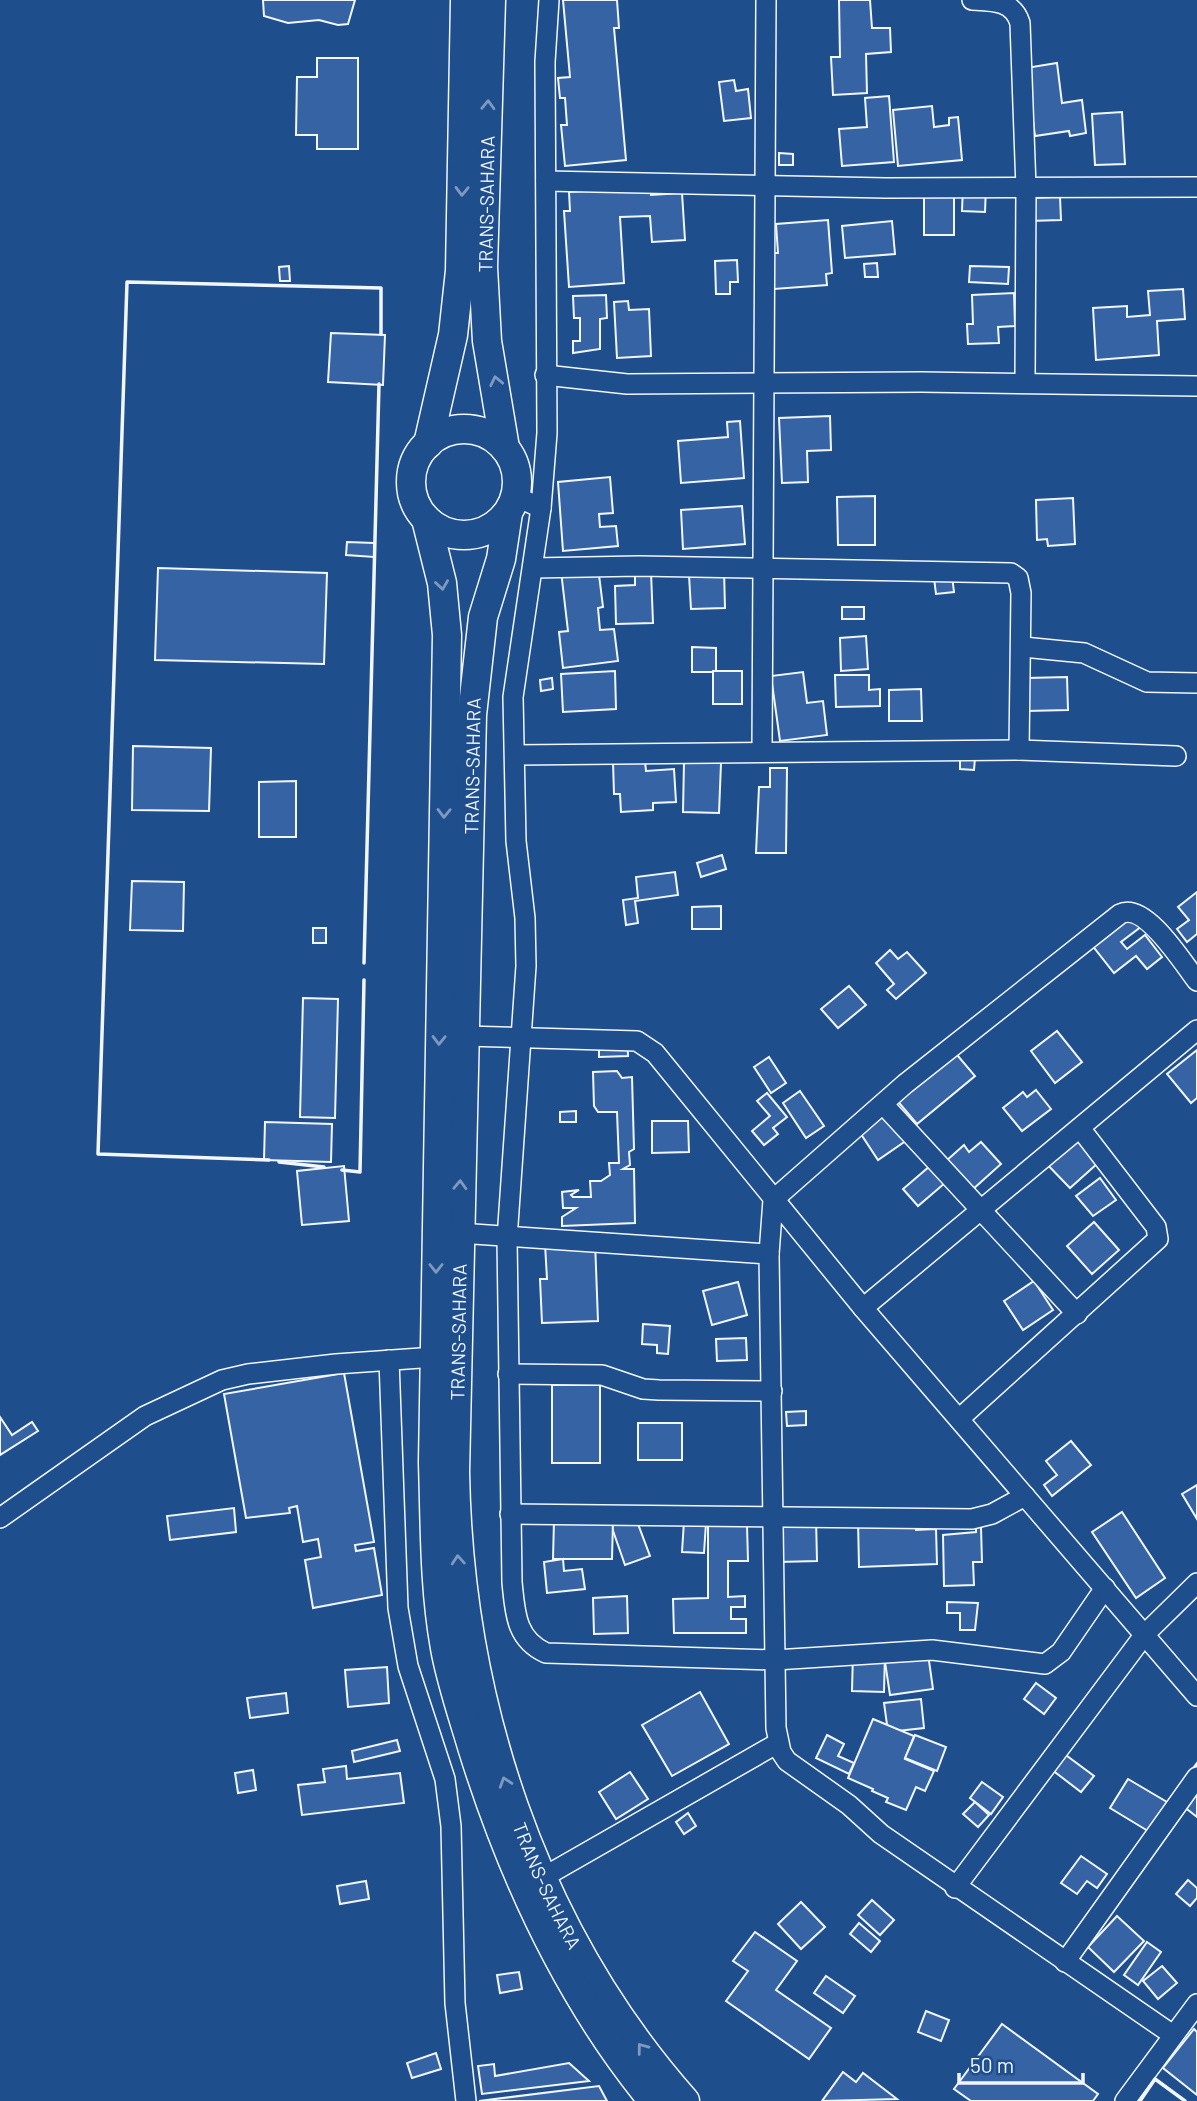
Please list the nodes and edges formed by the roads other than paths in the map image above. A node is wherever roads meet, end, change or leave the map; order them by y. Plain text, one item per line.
1 (465, 0) edge
2 (491, 0) edge
3 (549, 0) edge
4 (766, 0) edge
5 (972, 0) edge
6 (546, 181) junction
7 (765, 185) junction
8 (1197, 187) edge
9 (1026, 188) junction
10 (545, 375) junction
11 (1025, 382) junction
12 (764, 383) junction
13 (1197, 386) edge
14 (428, 444) junction
15 (505, 448) junction
16 (512, 504) junction
17 (541, 508) junction
18 (426, 519) junction
19 (533, 568) junction
20 (763, 569) junction
21 (1023, 647) junction
22 (1197, 683) edge
23 (1019, 750) junction
24 (762, 752) junction
25 (516, 755) junction
26 (1176, 756) dead end
27 (1197, 981) edge
28 (1197, 1030) edge
29 (464, 1035) junction
30 (521, 1038) junction
31 (883, 1104) junction
32 (1080, 1128) junction
33 (773, 1200) junction
34 (981, 1210) junction
35 (458, 1233) junction
36 (507, 1239) junction
37 (769, 1254) junction
38 (863, 1308) junction
39 (1077, 1314) junction
40 (435, 1357) junction
41 (389, 1360) junction
42 (508, 1374) junction
43 (772, 1391) junction
44 (959, 1419) junction
45 (1025, 1496) junction
46 (510, 1514) junction
47 (773, 1515) junction
48 (0, 1518) edge
49 (1197, 1583) edge
50 (1105, 1588) junction
51 (1145, 1634) junction
52 (775, 1660) junction
53 (1197, 1696) edge
54 (778, 1743) junction
55 (1197, 1777) edge
56 (542, 1878) junction
57 (955, 1888) junction
58 (1065, 1962) junction
59 (1197, 2004) edge
60 (1173, 2035) junction
61 (466, 2101) edge
62 (653, 2101) edge
63 (685, 2101) edge
64 (1125, 2101) edge

1 -> 14 highway, TRANS-SAHARA
15 -> 2 highway, TRANS-SAHARA
3 - 6 street
4 - 7 street
5 - 9 street
6 - 7 street
6 - 10 street
7 - 9 street
7 - 12 street
8 - 9 street
9 - 11 street
10 - 12 street
10 - 17 street
11 - 12 street
11 - 13 street
12 - 20 street
14 - 15 highway
14 - 18 highway
15 - 16 highway
16 - 17 street
16 - 18 highway
16 - 29 highway, TRANS-SAHARA
17 - 19 street
18 -> 40 highway, TRANS-SAHARA
19 - 20 street
19 - 25 street
20 - 21 street
20 - 24 street
21 - 22 street
21 - 23 street
23 - 24 street
23 - 26 street
24 - 25 street
25 - 30 street
27 - 31 street
28 - 32 street
29 - 30 street
35 -> 29 highway, TRANS-SAHARA
30 - 33 street
30 - 36 street
31 - 33 street
31 - 34 street
32 - 34 street
32 - 39 street
33 - 37 street
33 - 38 street
34 - 38 street
34 - 39 street
35 - 36 street
56 -> 35 highway, TRANS-SAHARA
36 - 37 street
36 - 42 street
37 - 43 street
38 - 44 street
39 - 44 street
40 - 41 street
40 - 62 highway, TRANS-SAHARA
41 - 48 street
41 - 61 street
42 - 43 street
42 - 46 street
43 - 47 street
44 - 45 street
45 - 47 street
45 - 50 street
46 - 47 street
46 - 52 street
47 - 52 street
49 - 51 street
50 - 51 street
50 - 52 street
51 - 53 street
51 - 57 street
52 - 54 street
54 - 56 street
54 - 57 street
55 - 58 street
63 -> 56 highway, TRANS-SAHARA
57 - 58 street
58 - 60 street
59 - 60 street
60 - 64 street

